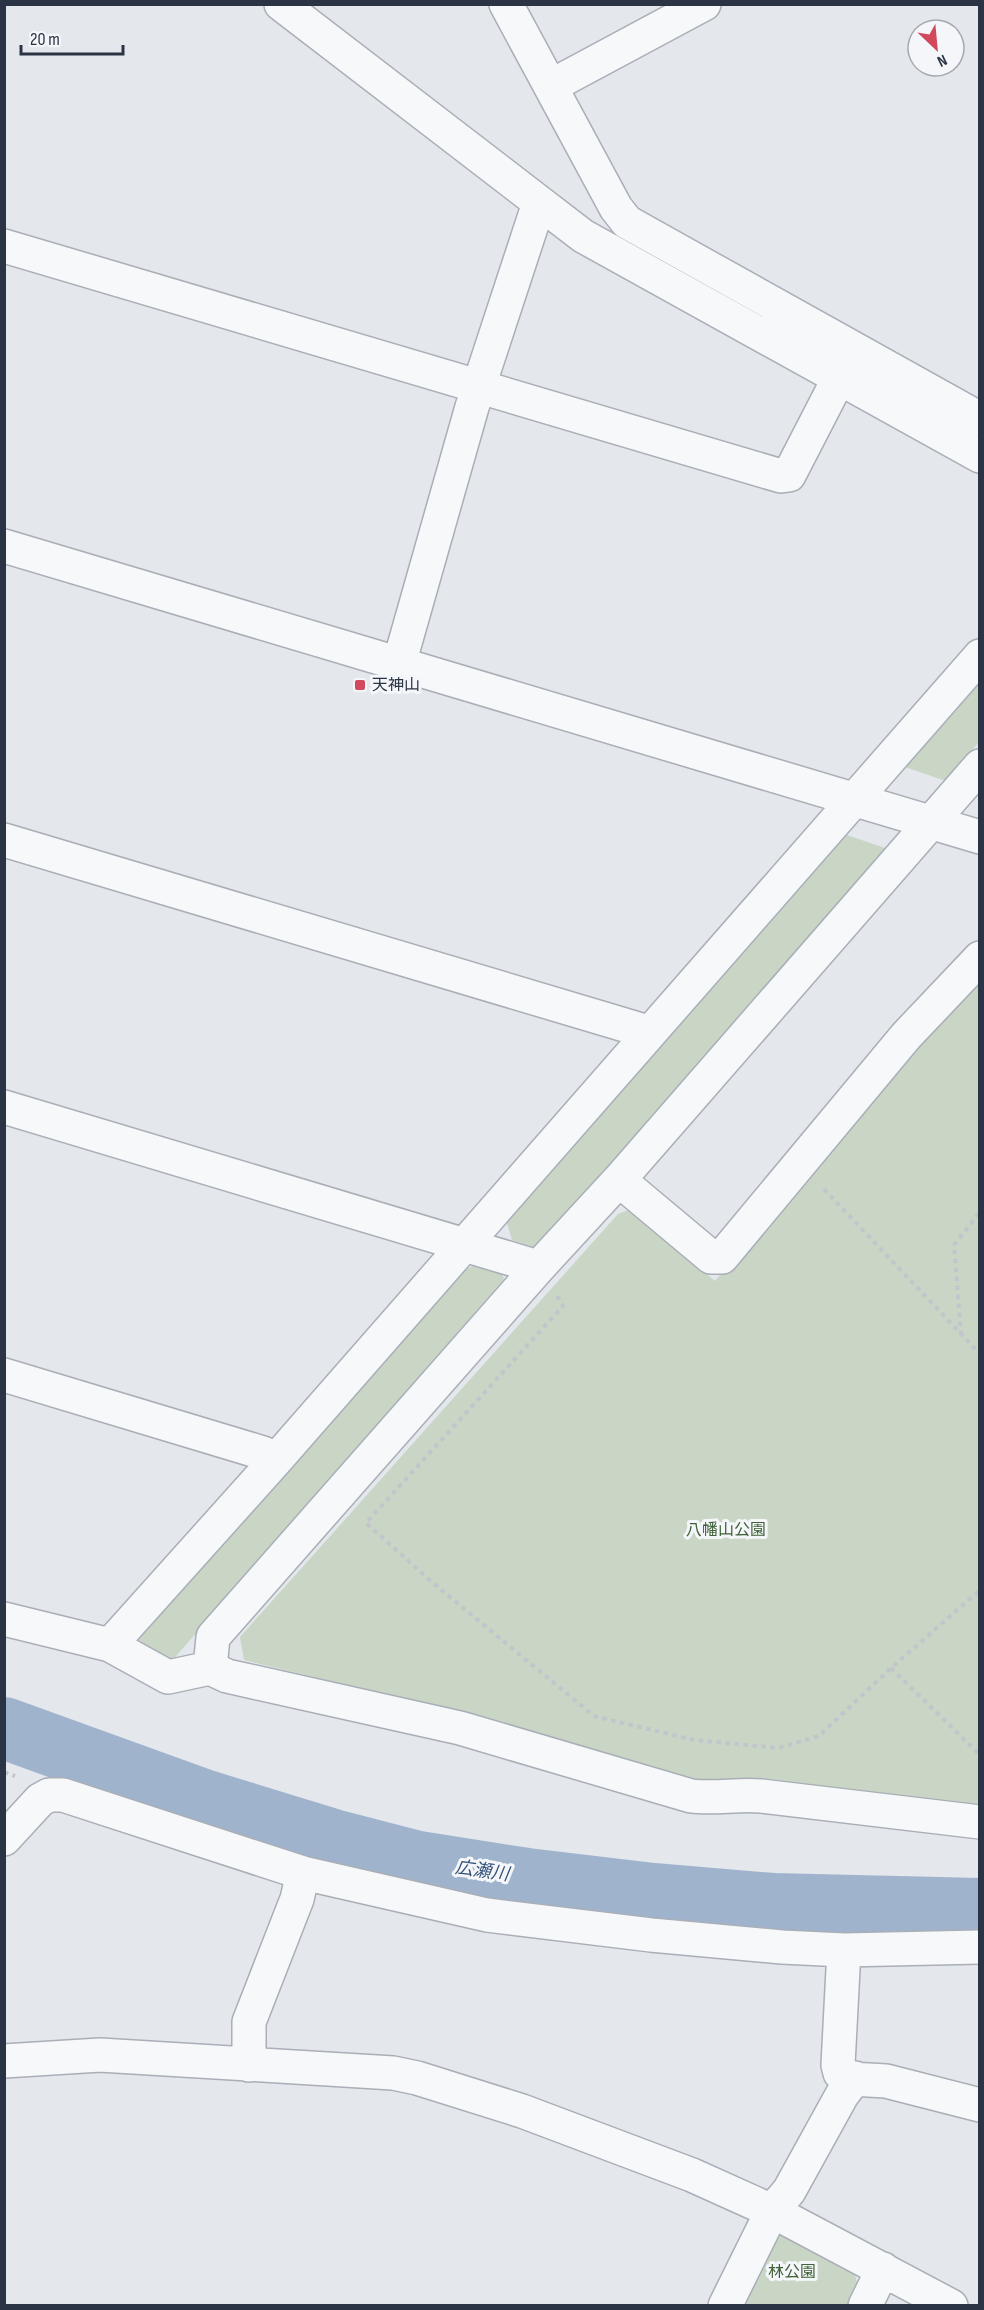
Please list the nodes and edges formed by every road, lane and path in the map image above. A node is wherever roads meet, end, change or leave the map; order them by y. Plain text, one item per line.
1 (281, 4) edge
2 (507, 4) edge
3 (704, 4) edge
4 (551, 86) junction
5 (539, 203) junction
6 (627, 222) junction
7 (4, 246) edge
8 (612, 253) junction
9 (839, 378) junction
10 (479, 388) junction
11 (980, 419) edge
12 (980, 456) edge
13 (4, 546) edge
14 (980, 656) edge
15 (399, 664) junction
16 (980, 766) edge
17 (853, 800) junction
18 (929, 823) junction
19 (980, 837) edge
20 (4, 840) edge
21 (980, 958) edge
22 (647, 1034) junction
23 (4, 1107) edge
24 (800, 1163) junction
25 (619, 1180) junction
26 (980, 1212) edge
27 (462, 1246) junction
28 (537, 1269) junction
29 (962, 1335) junction
30 (980, 1354) edge
31 (4, 1375) edge
32 (276, 1460) junction
33 (980, 1590) edge
34 (4, 1619) edge
35 (110, 1645) junction
36 (210, 1668) junction
37 (891, 1668) junction
38 (980, 1755) edge
39 (980, 1822) edge
40 (4, 1839) edge
41 (303, 1873) junction
42 (980, 1947) edge
43 (844, 1950) junction
44 (4, 2061) edge
45 (249, 2065) junction
46 (855, 2079) junction
47 (980, 2105) edge
48 (772, 2211) junction
49 (883, 2269) junction
50 (725, 2306) edge
51 (865, 2306) edge
52 (951, 2306) edge

1 - 5 street
2 - 4 street
3 - 4 street
4 - 6 street
5 - 8 street
5 - 10 street
6 - 8 street
6 - 11 street
7 - 10 street
8 - 9 street
9 - 10 street
9 - 12 street
10 - 15 street
13 - 15 street
14 - 17 street
15 - 17 street
16 - 18 street
17 - 18 street
17 - 22 street
18 - 19 street
18 - 25 street
20 - 22 street
21 - 24 street
22 - 27 street
23 - 27 street
24 - 25 street
24 - 29 path
25 - 28 street
26 - 29 path
27 - 28 street
27 - 32 street
28 - 36 street
28 - 37 path
29 - 30 path
31 - 32 street
32 - 35 street
33 - 37 path
34 - 35 street
35 - 36 street
36 - 39 street
37 - 38 path
40 - 41 street
41 - 43 street
41 - 45 street
42 - 43 street
43 - 46 street
44 - 45 street
45 - 48 street
46 - 47 street
46 - 48 street
48 - 49 street
48 - 50 street
49 - 51 street
49 - 52 street

